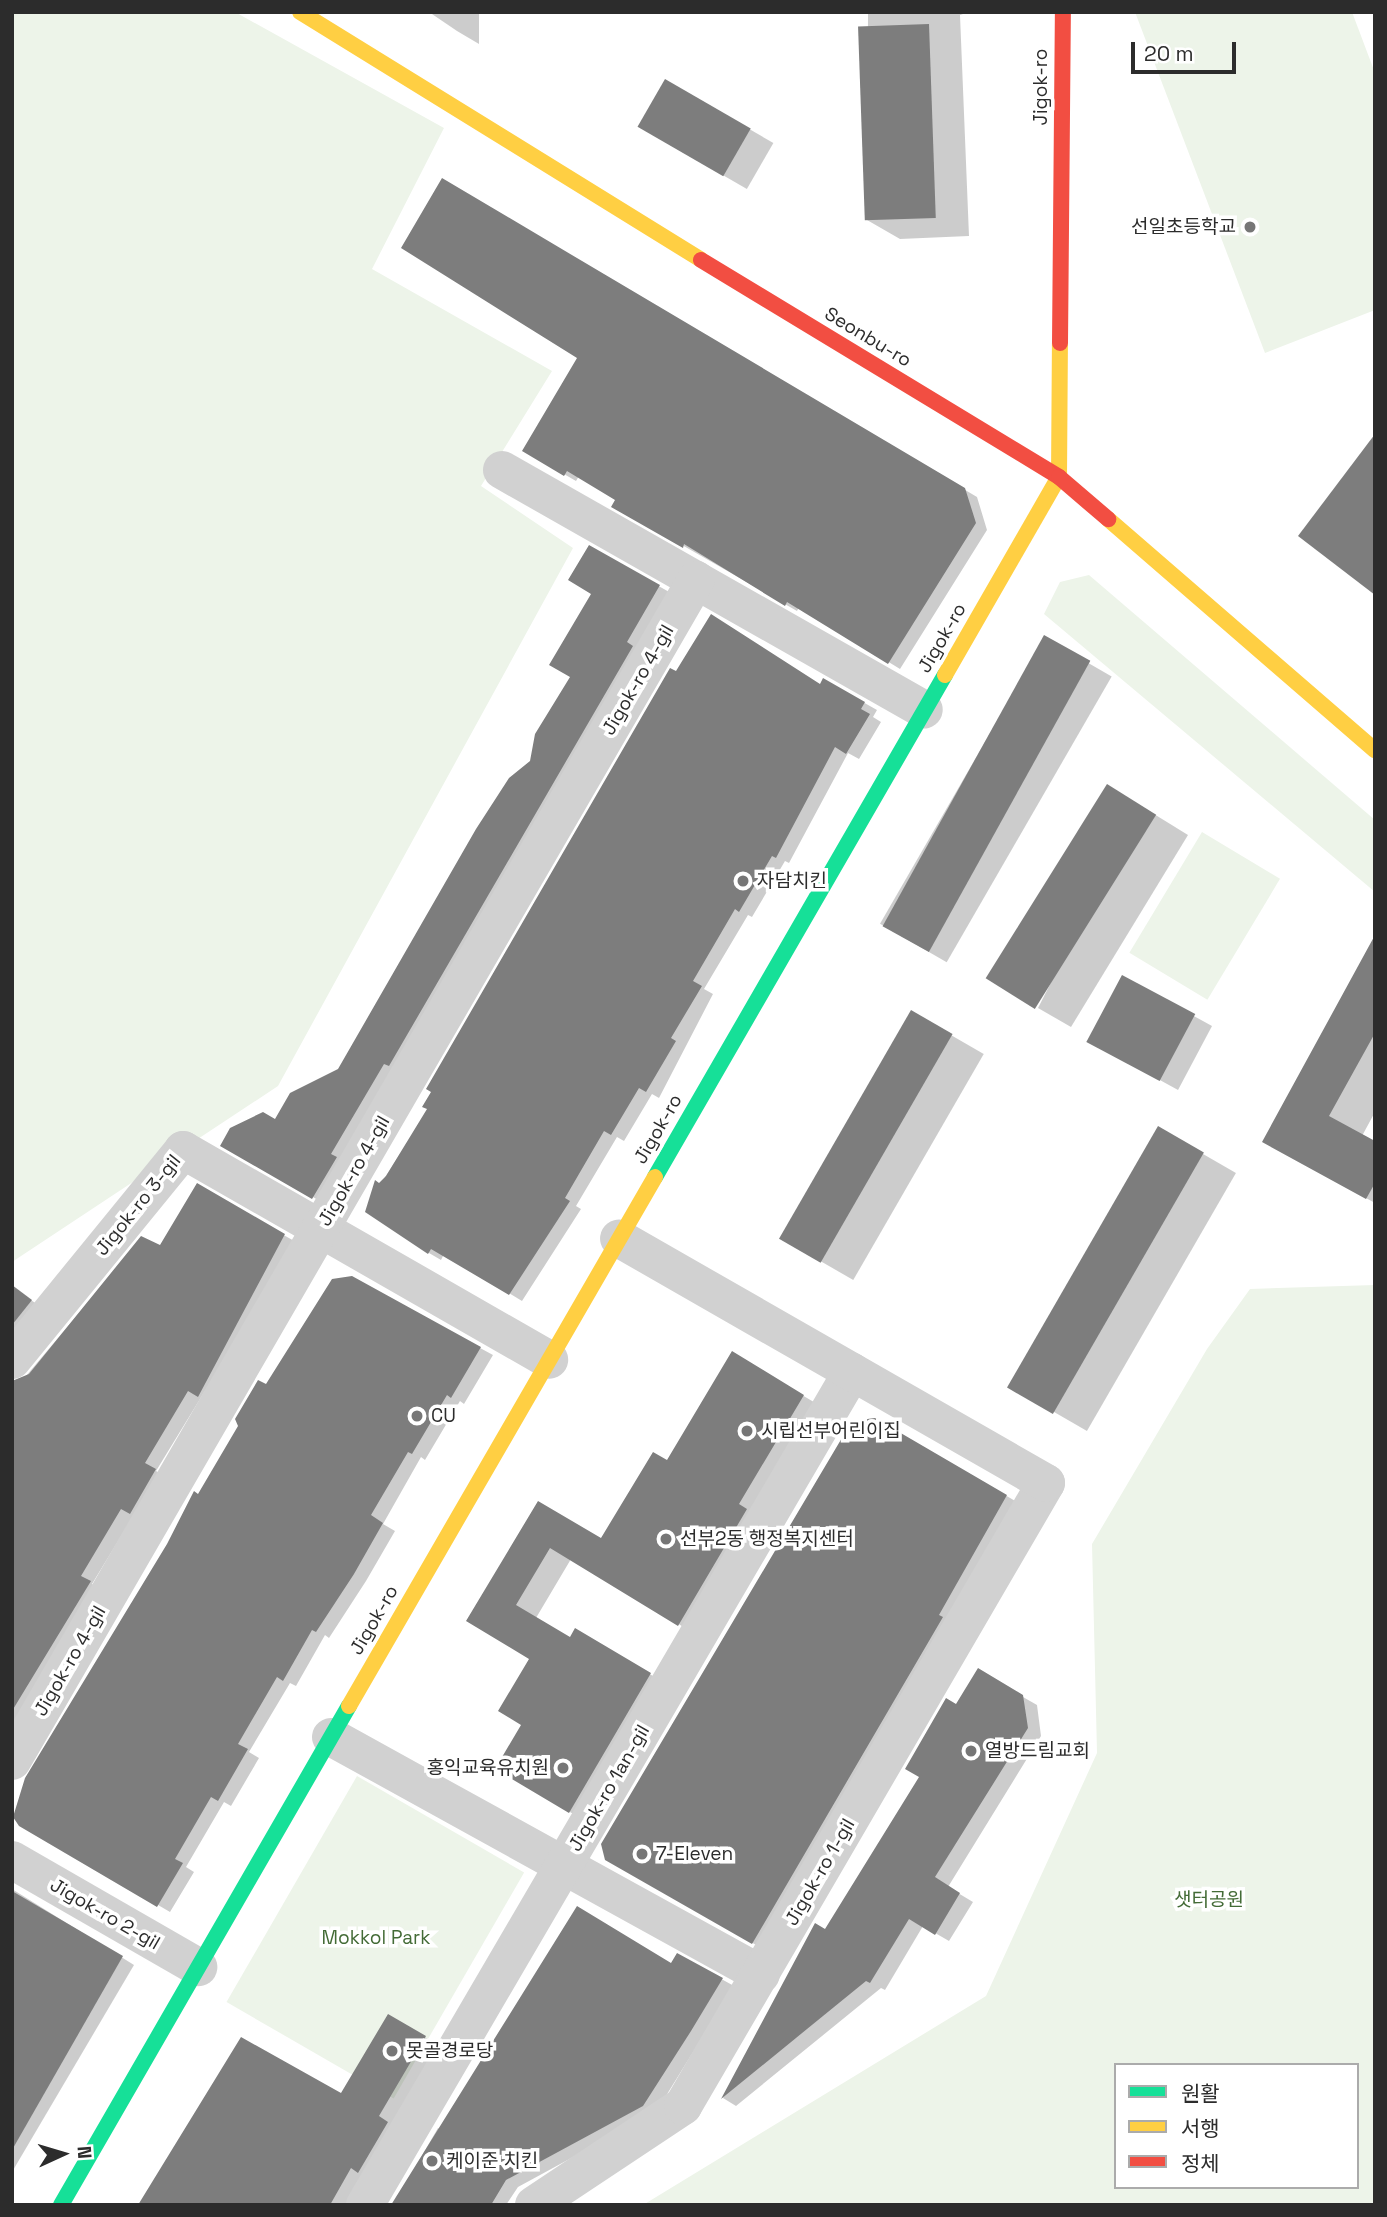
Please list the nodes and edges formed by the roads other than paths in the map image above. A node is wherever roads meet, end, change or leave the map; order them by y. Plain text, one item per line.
1 (300, 12) edge
2 (1063, 12) edge
3 (502, 470) dead end
4 (1059, 477) junction
5 (696, 580) junction
6 (924, 710) junction
7 (1374, 749) edge
8 (321, 1228) junction
9 (620, 1238) junction
10 (12, 1360) edge
11 (549, 1360) junction
12 (852, 1372) junction
13 (331, 1737) junction
14 (12, 1761) edge
15 (12, 1860) edge
16 (564, 1865) junction
17 (198, 1967) junction
18 (761, 1974) junction
19 (61, 2205) edge
20 (365, 2205) edge
21 (534, 2205) edge

1 - 4 street, Seonbu-ro
2 - 4 street, Jigok-ro
3 - 5 street
4 - 6 street, Jigok-ro
4 - 7 street, Seonbu-ro
5 - 6 street
5 - 8 street, Jigok-ro 4-gil
6 - 9 street, Jigok-ro
8 - 10 street, Jigok-ro 3-gil
8 - 11 street, Jigok-ro 3-gil
8 - 14 street, Jigok-ro 4-gil
9 - 11 street, Jigok-ro
9 - 12 street
11 - 13 street, Jigok-ro
12 - 16 street, Jigok-ro 1an-gil
12 - 18 street, Jigok-ro 1-gil
13 - 16 street
13 - 17 street, Jigok-ro
15 - 17 street, Jigok-ro 2-gil
16 - 18 street
16 - 20 street, Jigok-ro 1an-gil
17 - 19 street, Jigok-ro
18 - 21 street, Jigok-ro 1-gil

